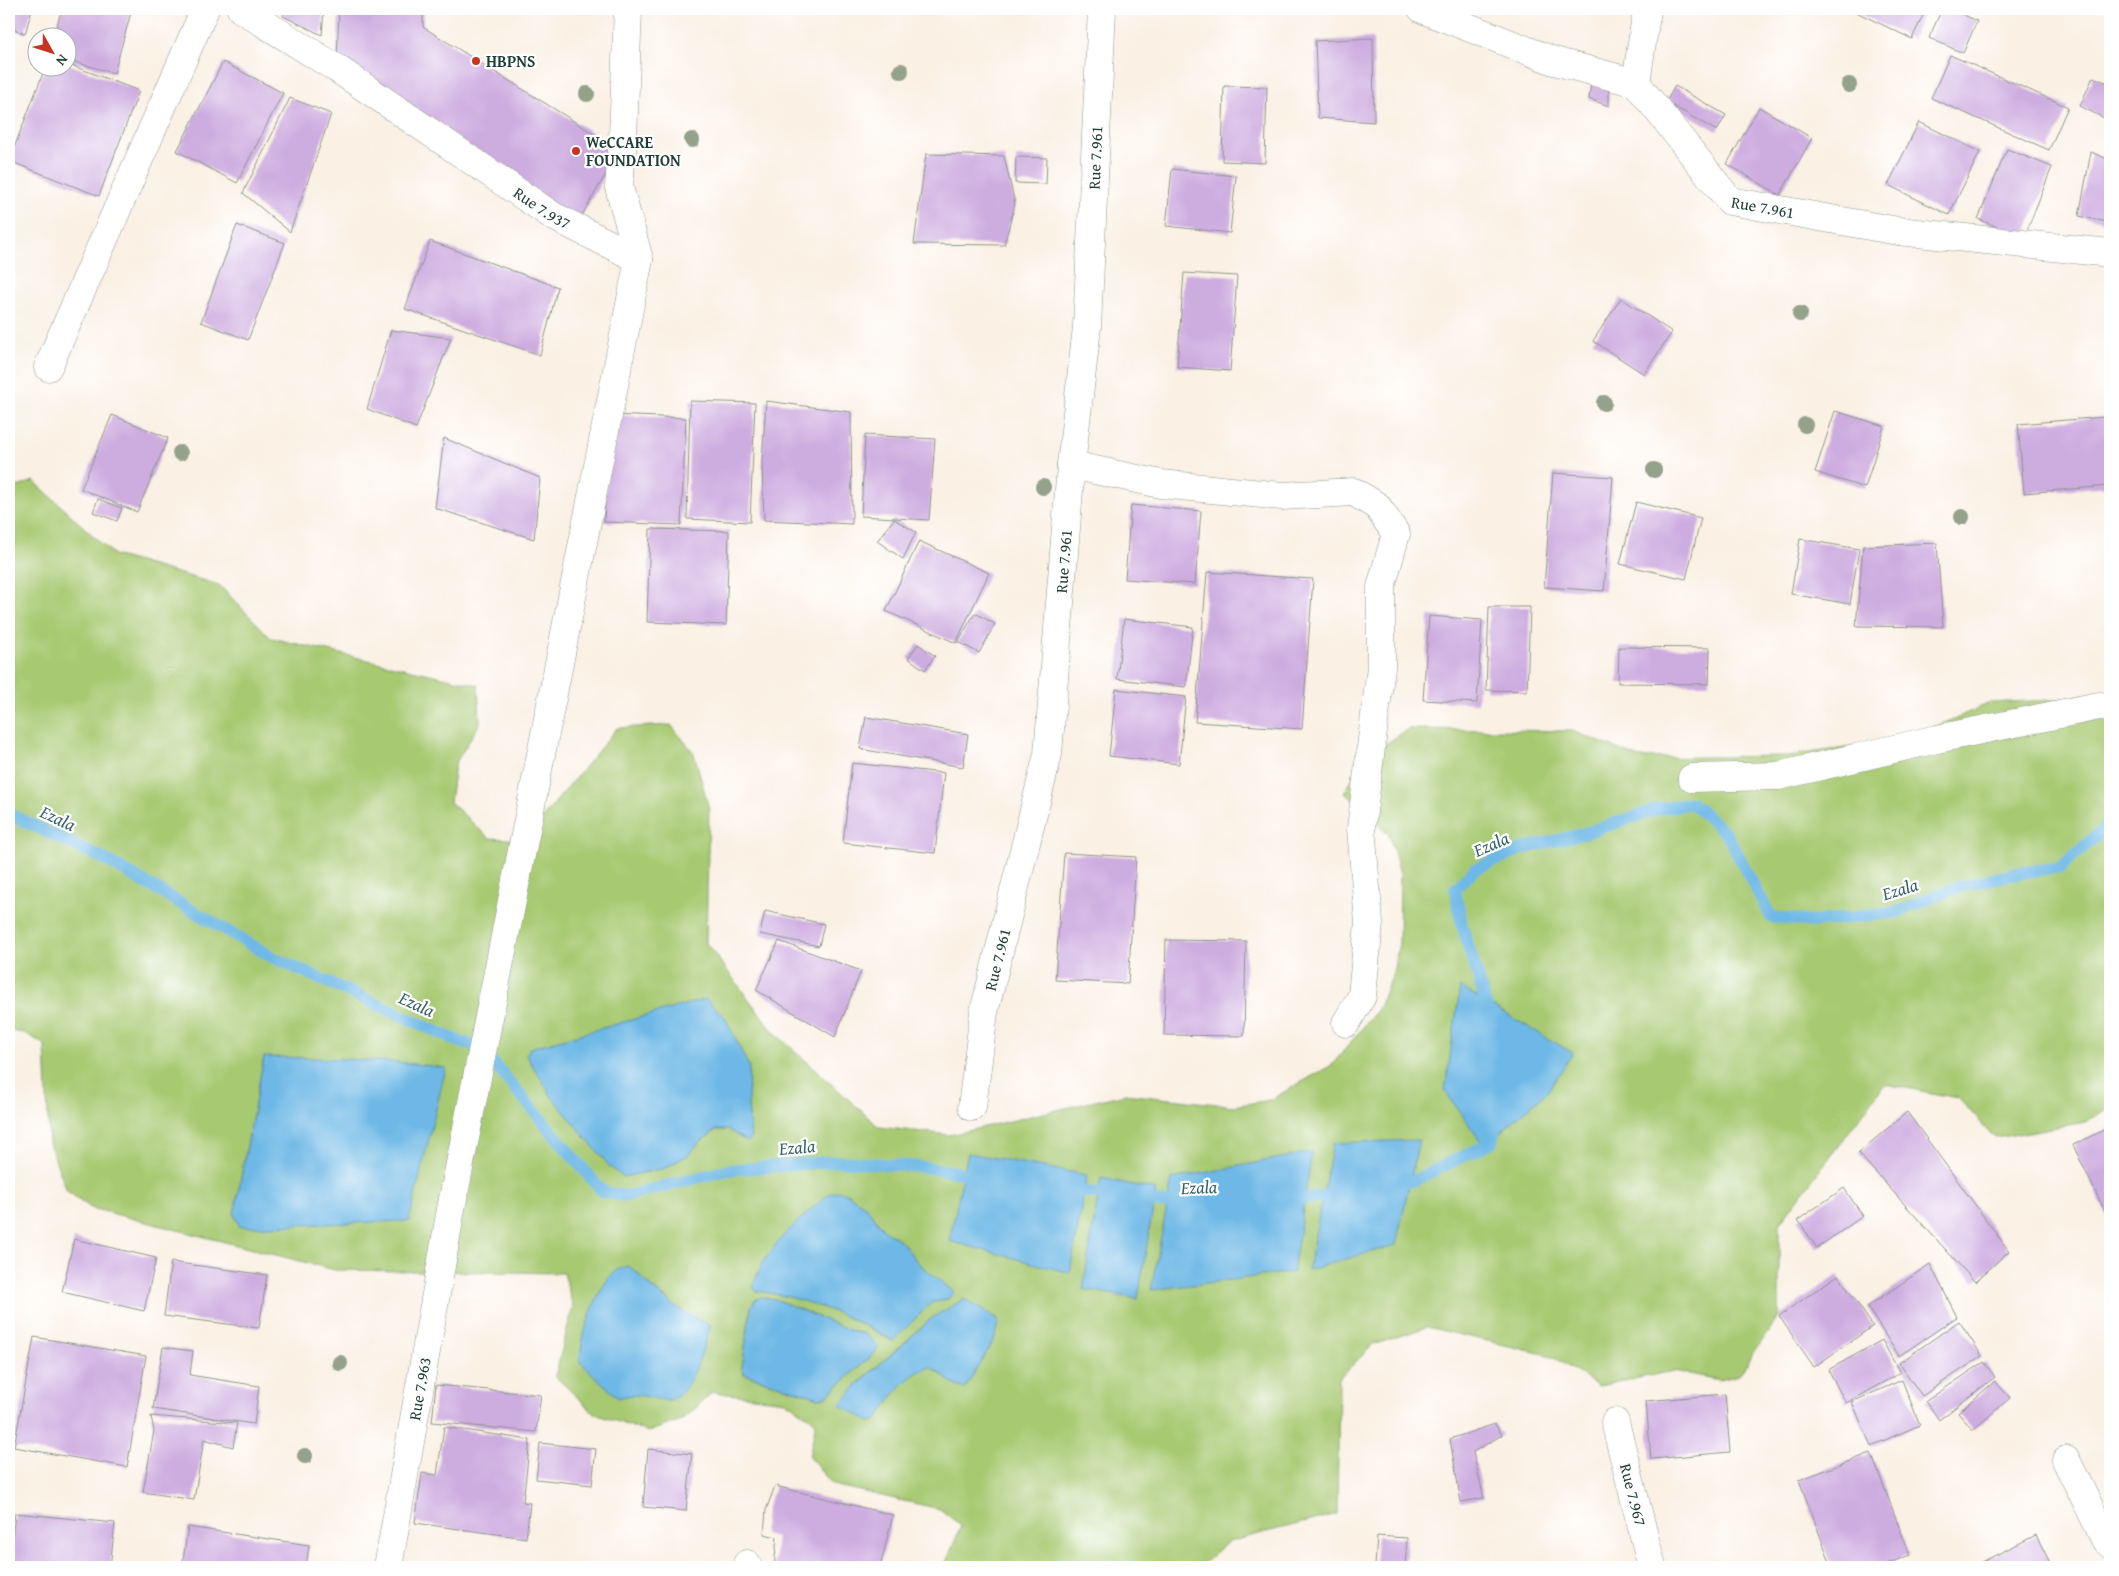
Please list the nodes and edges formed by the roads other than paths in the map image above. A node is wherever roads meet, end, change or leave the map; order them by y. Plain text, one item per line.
1 (205, 9) edge
2 (241, 9) edge
3 (628, 9) edge
4 (1102, 9) edge
5 (1422, 9) edge
6 (1647, 9) edge
7 (1636, 82) junction
8 (2110, 253) edge
9 (639, 259) junction
10 (48, 367) dead end
11 (1071, 465) junction
12 (2110, 707) edge
13 (1692, 778) dead end
14 (1346, 1023) dead end
15 (972, 1107) dead end
16 (1615, 1422) dead end
17 (2066, 1460) dead end
18 (2110, 1544) edge
19 (388, 1567) edge
20 (1652, 1567) edge

1 - 10 street
2 - 9 street, Rue 7.937
3 - 9 street
4 - 11 street, Rue 7.961
5 - 7 street
6 - 7 street
7 - 8 street, Rue 7.961
9 - 19 street, Rue 7.963
11 - 14 street
11 - 15 street, Rue 7.961
12 - 13 street
16 - 20 street, Rue 7.967
17 - 18 street

